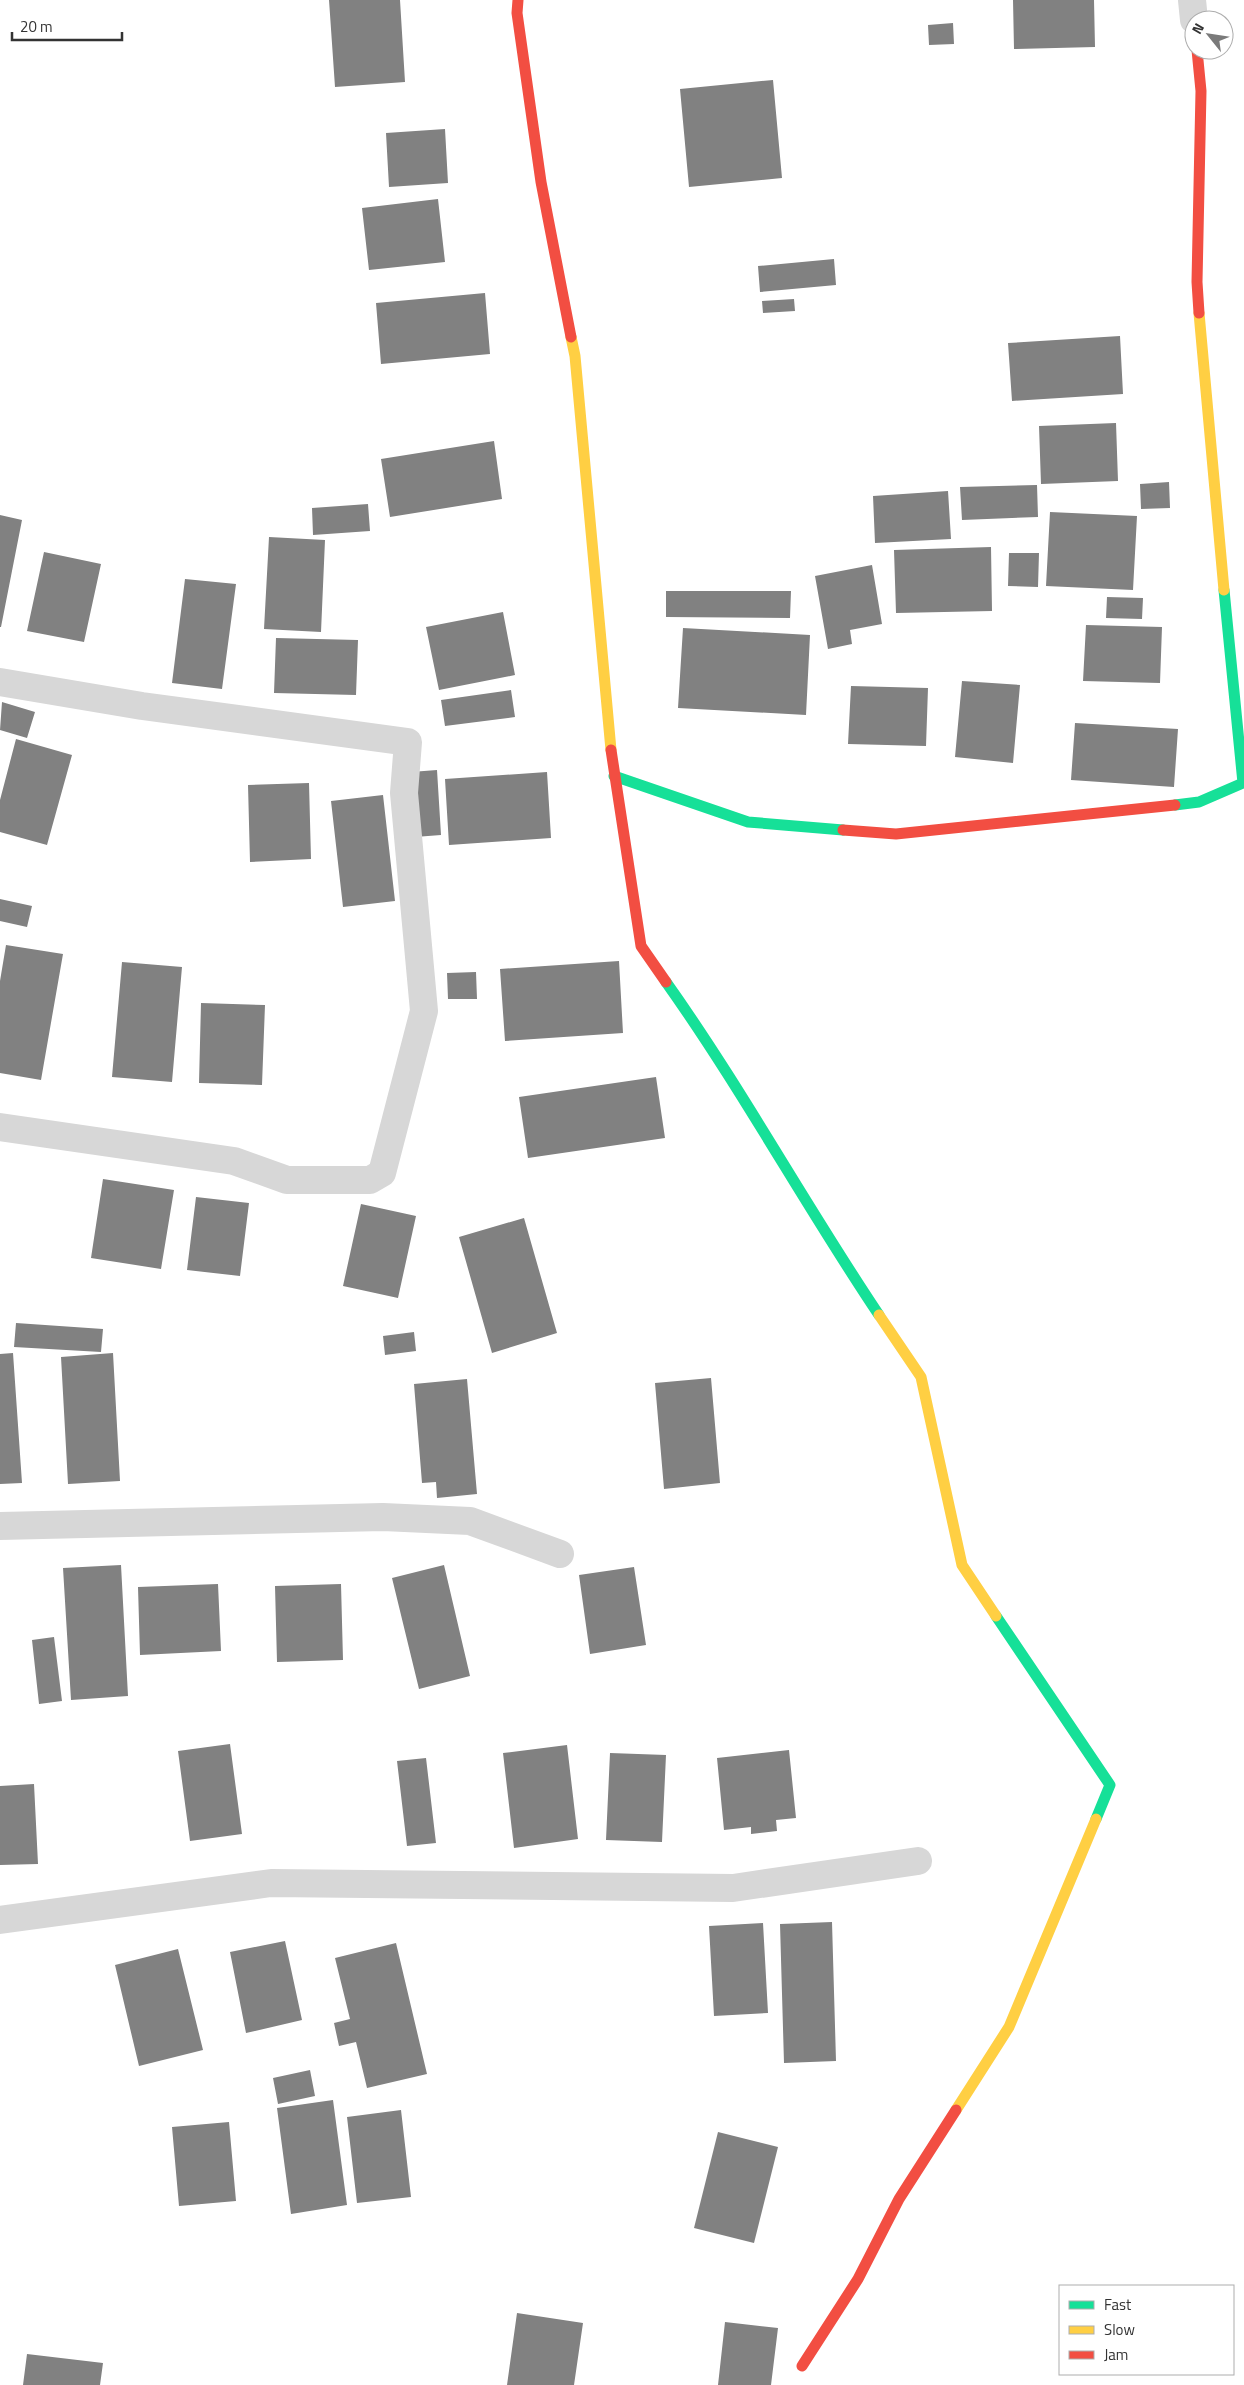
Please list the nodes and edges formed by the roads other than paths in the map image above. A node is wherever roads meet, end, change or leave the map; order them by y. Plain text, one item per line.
1 (518, 0) edge
2 (1198, 60) edge
3 (0, 682) edge
4 (614, 776) junction
5 (0, 1126) edge
6 (0, 1526) edge
7 (560, 1554) dead end
8 (918, 1861) dead end
9 (0, 1920) edge
10 (802, 2366) dead end

1 - 4 street
2 - 4 street
3 - 5 street
4 - 10 street
6 - 7 street
8 - 9 street

